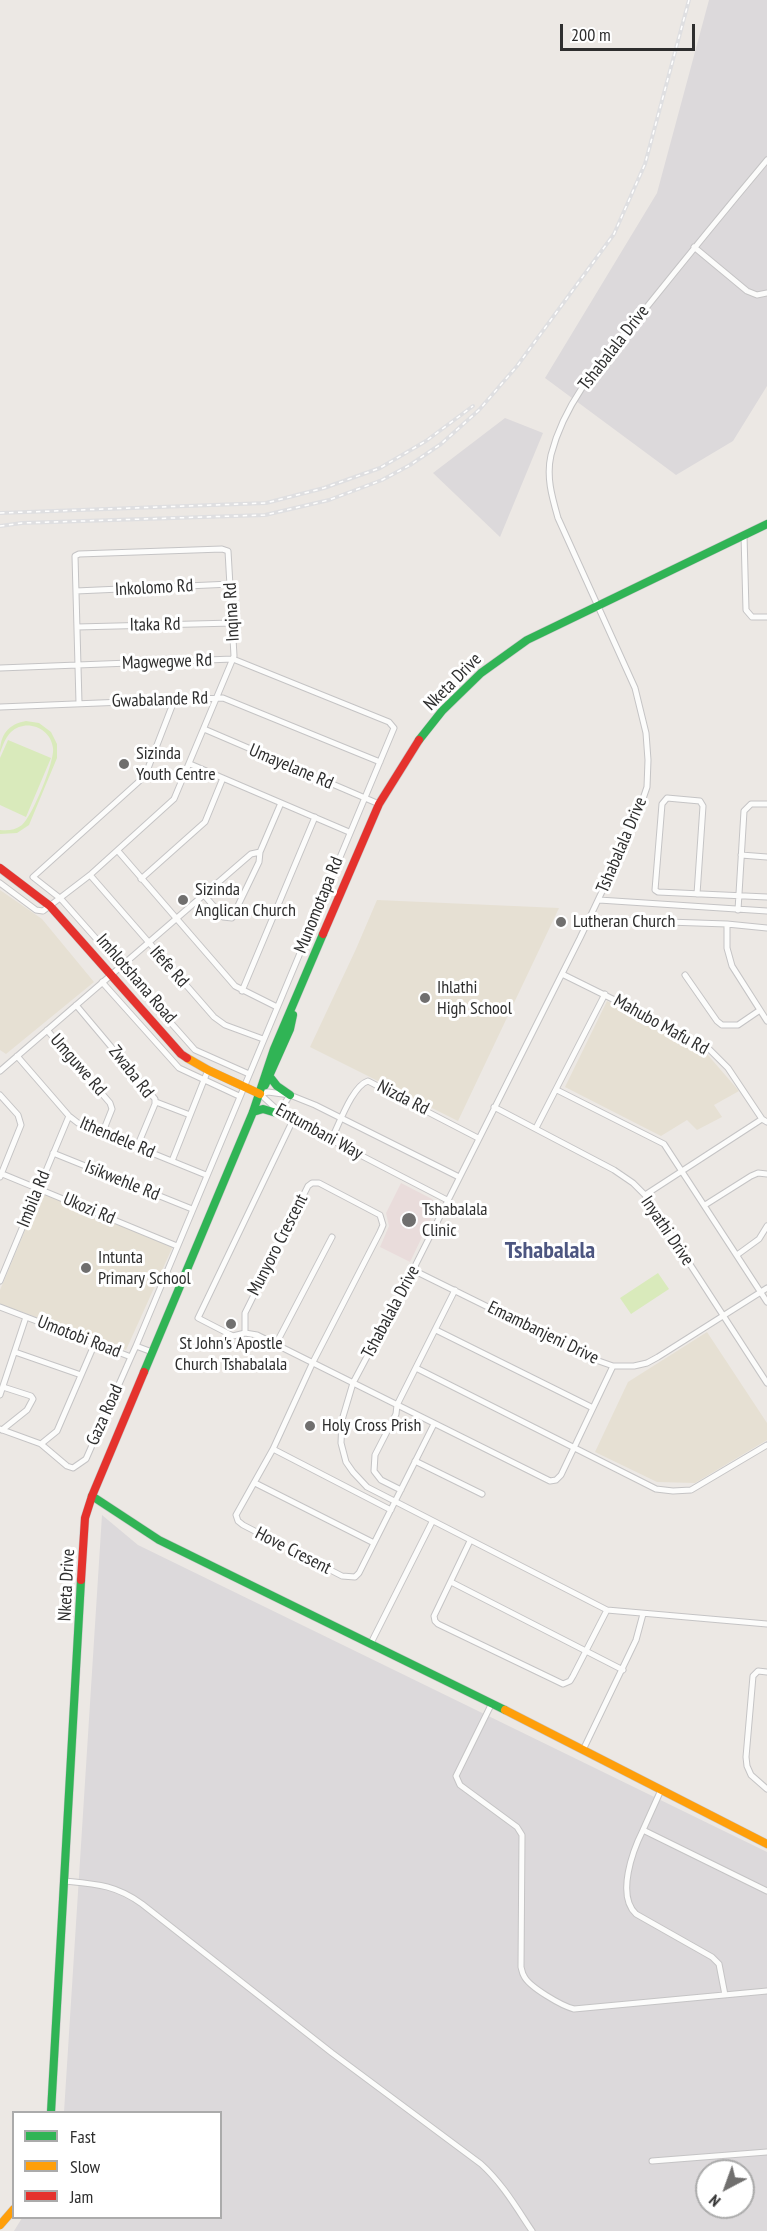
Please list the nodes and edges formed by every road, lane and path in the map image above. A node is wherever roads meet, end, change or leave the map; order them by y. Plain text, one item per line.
1 (767, 160) edge
2 (694, 248) junction
3 (767, 293) edge
4 (767, 524) edge
5 (744, 535) junction
6 (231, 584) junction
7 (76, 591) junction
8 (599, 606) junction
9 (767, 617) edge
10 (233, 624) junction
11 (76, 627) junction
12 (233, 659) junction
13 (78, 665) junction
14 (0, 668) edge
15 (217, 698) junction
16 (174, 701) junction
17 (79, 703) junction
18 (0, 707) edge
19 (392, 725) joint
20 (204, 729) junction
21 (380, 762) junction
22 (189, 764) junction
23 (223, 778) junction
24 (364, 798) junction
25 (281, 803) junction
26 (379, 804) junction
27 (767, 804) edge
28 (315, 817) junction
29 (349, 832) junction
30 (118, 850) junction
31 (260, 852) junction
32 (741, 855) junction
33 (767, 857) edge
34 (0, 868) edge
35 (90, 875) junction
36 (141, 879) junction
37 (0, 883) edge
38 (697, 894) junction
39 (204, 895) junction
40 (739, 896) junction
41 (767, 897) edge
42 (61, 899) junction
43 (599, 900) junction
44 (50, 906) junction
45 (738, 910) junction
46 (767, 911) edge
47 (177, 918) junction
48 (608, 920) dead end
49 (727, 924) junction
50 (767, 928) edge
51 (148, 943) junction
52 (121, 967) junction
53 (561, 974) junction
54 (111, 975) junction
55 (685, 975) dead end
56 (102, 982) junction
57 (242, 991) junction
58 (605, 994) junction
59 (76, 1005) junction
60 (277, 1007) junction
61 (760, 1010) junction
62 (767, 1021) edge
63 (47, 1030) junction
64 (263, 1039) junction
65 (17, 1056) junction
66 (208, 1070) junction
67 (0, 1071) edge
68 (249, 1074) junction
69 (268, 1075) junction
70 (204, 1081) junction
71 (244, 1087) junction
72 (557, 1090) junction
73 (260, 1094) junction
74 (0, 1095) edge
75 (290, 1095) junction
76 (239, 1096) junction
77 (156, 1102) junction
78 (494, 1107) junction
79 (253, 1112) junction
80 (190, 1114) junction
81 (283, 1115) junction
82 (69, 1116) junction
83 (342, 1118) junction
84 (292, 1120) junction
85 (765, 1120) edge
86 (536, 1128) junction
87 (102, 1134) junction
88 (478, 1138) junction
89 (332, 1140) junction
90 (137, 1147) junction
91 (53, 1154) junction
92 (172, 1161) junction
93 (682, 1170) junction
94 (767, 1174) edge
95 (0, 1175) edge
96 (206, 1175) junction
97 (459, 1177) junction
98 (38, 1188) junction
99 (645, 1195) junction
100 (447, 1200) junction
101 (705, 1204) junction
102 (192, 1209) junction
103 (767, 1226) edge
104 (332, 1237) dead end
105 (177, 1246) junction
106 (737, 1255) junction
107 (413, 1270) junction
108 (0, 1281) edge
109 (767, 1288) edge
110 (455, 1290) junction
111 (761, 1292) junction
112 (767, 1302) edge
113 (0, 1307) edge
114 (724, 1316) junction
115 (26, 1317) junction
116 (436, 1330) junction
117 (245, 1333) junction
118 (95, 1343) junction
119 (276, 1344) junction
120 (136, 1346) junction
121 (15, 1352) junction
122 (152, 1352) junction
123 (131, 1356) junction
124 (313, 1362) junction
125 (613, 1365) junction
126 (416, 1368) junction
127 (81, 1375) junction
128 (353, 1383) junction
129 (767, 1383) edge
130 (3, 1386) junction
131 (0, 1395) edge
132 (397, 1405) junction
133 (593, 1408) junction
134 (434, 1424) junction
135 (1, 1429) edge
136 (41, 1444) junction
137 (767, 1445) edge
138 (575, 1447) junction
139 (273, 1449) junction
140 (415, 1461) junction
141 (255, 1483) junction
142 (401, 1490) junction
143 (482, 1494) dead end
144 (92, 1496) junction
145 (395, 1502) junction
146 (391, 1510) junction
147 (432, 1522) junction
148 (470, 1541) junction
149 (374, 1543) junction
150 (451, 1582) junction
151 (607, 1610) junction
152 (643, 1614) junction
153 (767, 1623) edge
154 (371, 1643) junction
155 (586, 1650) junction
156 (623, 1670) junction
157 (767, 1672) edge
158 (492, 1703) junction
159 (583, 1750) junction
160 (767, 1789) edge
161 (662, 1790) junction
162 (643, 1830) junction
163 (767, 1844) edge
164 (65, 1881) junction
165 (767, 1891) edge
166 (767, 1991) edge
167 (724, 1995) junction
168 (51, 2111) edge
169 (767, 2152) edge
170 (652, 2162) dead end
171 (12, 2211) edge
172 (0, 2225) edge
173 (532, 2231) edge

1 - 2 street, Tshabalala Drive
2 - 3 street
2 - 8 street, Tshabalala Drive
4 - 5 street, Nketa Drive
5 - 8 street, Nketa Drive
5 - 9 street
6 - 7 street, Inkolomo Rd
6 - 7 street, Inqina Rd
6 - 10 street, Inqina Rd
7 - 11 street, Inqina Rd
8 - 26 street, Nketa Drive
8 - 43 street, Tshabalala Drive
10 - 11 street, Itaka Rd
10 - 12 street, Inqina Rd
11 - 13 street, Inqina Rd
12 - 13 street, Magwegwe Rd
12 - 15 street, Inqina Rd
12 - 19 street, Magwegwe Rd
13 - 14 street, Magwegwe Rd
13 - 17 street, Inqina Rd
15 - 16 street, Gwabalande Rd
15 - 20 street, Inqina Rd
15 - 21 street, Gwabalande Rd
16 - 17 street, Gwabalande Rd
16 - 42 street
17 - 18 street, Gwabalande Rd
19 - 21 street, Munomotapa Rd
20 - 22 street, Inqina Rd
20 - 24 street, Umayelane Rd
21 - 24 street, Munomotapa Rd
22 - 23 street
22 - 30 street, Inqina Rd
23 - 25 street
23 - 36 street
24 - 26 street, Umayelane Rd
24 - 29 street, Munomotapa Rd
25 - 28 street
25 - 31 street
26 - 69 street, Nketa Drive
27 - 32 street
28 - 29 street
28 - 57 street
29 - 60 street, Munomotapa Rd
30 - 35 street, Inqina Rd
30 - 36 street
31 - 39 street
31 - 39 street
32 - 33 street
32 - 40 street
34 - 44 street, Imhlotshana Road
35 - 42 street, Inqina Rd
35 - 51 street, Ifefe Rd
36 - 47 street
37 - 44 street
38 - 38 street
38 - 40 street
39 - 47 street
40 - 41 street
40 - 45 street
42 - 44 street, Inqina Rd
42 - 52 street
43 - 45 street
43 - 53 street, Tshabalala Drive
44 - 54 street, Imhlotshana Road
45 - 46 street
47 - 51 street
47 - 57 street
48 - 49 street
49 - 50 street
49 - 61 street
51 - 52 street
51 - 64 street, Ifefe Rd
52 - 54 street
52 - 68 street
53 - 58 street, Mahubo Mafu Rd
53 - 78 street, Tshabalala Drive
54 - 56 street
54 - 66 street, Imhlotshana Road
55 - 61 street
56 - 59 street
56 - 70 street
57 - 60 street
58 - 72 street
58 - 85 street, Mahubo Mafu Rd
59 - 63 street
59 - 77 street, Zwaba Rd
60 - 64 street, Munomotapa Rd
61 - 62 street
63 - 65 street
63 - 87 street, Umguwe Rd
64 - 68 street, Munomotapa Rd
65 - 67 street
65 - 82 street, Ithendele Rd
66 - 70 street
66 - 71 street, Imhlotshana Road
68 - 71 street, Munomotapa Rd
69 - 71 street
69 - 73 street, Nketa Drive
69 - 75 street
70 - 76 street
70 - 80 street
71 - 73 street, Imhlotshana Road
71 - 76 street, Munomotapa Rd
72 - 86 street
72 - 93 street
73 - 75 street, Entumbani Way
73 - 79 street, Nketa Drive
73 - 81 street, Entumbani Way
74 - 95 street
75 - 81 street
75 - 83 street, Entumbani Way
76 - 96 street, Munomotapa Rd
77 - 80 street
77 - 90 street, Zwaba Rd
78 - 86 street, Inyathi Drive
78 - 88 street, Tshabalala Drive
79 - 81 street
79 - 122 street, Nketa Drive
80 - 92 street
81 - 84 street, Entumbani Way
82 - 87 street, Ithendele Rd
82 - 91 street, Imbila Rd
83 - 88 street, Nizda Rd
83 - 89 street
83 - 97 street, Entumbani Way
84 - 89 street, Entumbani Way
84 - 117 street
85 - 93 street
86 - 99 street, Inyathi Drive
87 - 90 street, Ithendele Rd
88 - 97 street, Tshabalala Drive
89 - 100 street, Entumbani Way
90 - 92 street, Ithendele Rd
91 - 98 street, Imbila Rd
91 - 102 street, Isikwehle Rd
92 - 96 street, Ithendele Rd
93 - 99 street
93 - 101 street
94 - 101 street
95 - 98 street, Ukozi Rd
96 - 102 street, Munomotapa Rd
97 - 100 street, Tshabalala Drive
98 - 105 street, Ukozi Rd
98 - 108 street, Imbila Rd
99 - 114 street, Inyathi Drive
100 - 107 street, Tshabalala Drive
101 - 106 street
102 - 105 street, Munomotapa Rd
103 - 106 street
104 - 119 street
105 - 120 street, Munomotapa Rd
106 - 111 street
107 - 110 street, Emambanjeni Drive
107 - 128 street, Tshabalala Drive
109 - 111 street, Emambanjeni Drive
110 - 116 street
110 - 125 street, Emambanjeni Drive
111 - 112 street
111 - 114 street, Emambanjeni Drive
113 - 115 street, Umotobi Road
114 - 125 street, Emambanjeni Drive
114 - 129 street, Inyathi Drive
115 - 118 street, Umotobi Road
115 - 121 street
116 - 126 street
116 - 133 street
117 - 119 street
117 - 124 street, Munyoro Crescent
118 - 123 street, Umotobi Road
118 - 127 street
119 - 124 street
120 - 122 street, Umotobi Road
120 - 123 street, Umotobi Road
121 - 127 street
121 - 130 street
122 - 144 street, Nketa Drive
123 - 136 street, Gaza Road
124 - 128 street
124 - 139 street, Hove Cresent
125 - 133 street
126 - 132 street
126 - 138 street
127 - 136 street
128 - 132 street
128 - 145 street, Tshabalala Drive
130 - 131 street
130 - 135 street
132 - 134 street
132 - 142 street
133 - 138 street
134 - 138 street
134 - 140 street, Hove Cresent
135 - 136 street
137 - 138 street
139 - 141 street, Hove Cresent
139 - 146 street
140 - 142 street, Hove Cresent
140 - 143 street
141 - 149 street
141 - 149 street, Hove Cresent
142 - 145 street, Hove Cresent
144 - 154 street
144 - 164 street, Nketa Drive
145 - 146 street, Hove Cresent
145 - 147 street, Tshabalala Drive
146 - 149 street, Hove Cresent
147 - 148 street, Tshabalala Drive
147 - 154 street
148 - 150 street
148 - 151 street, Tshabalala Drive
150 - 155 street
150 - 155 street
151 - 152 street
151 - 155 street
152 - 153 street
152 - 156 street
154 - 158 street
155 - 156 street
156 - 159 street
157 - 160 street
158 - 159 street
158 - 167 street
159 - 161 street
161 - 162 street
161 - 163 street
162 - 165 street
162 - 167 street
164 - 168 street, Nketa Drive
164 - 173 street
166 - 167 street
169 - 170 street
171 - 172 street

